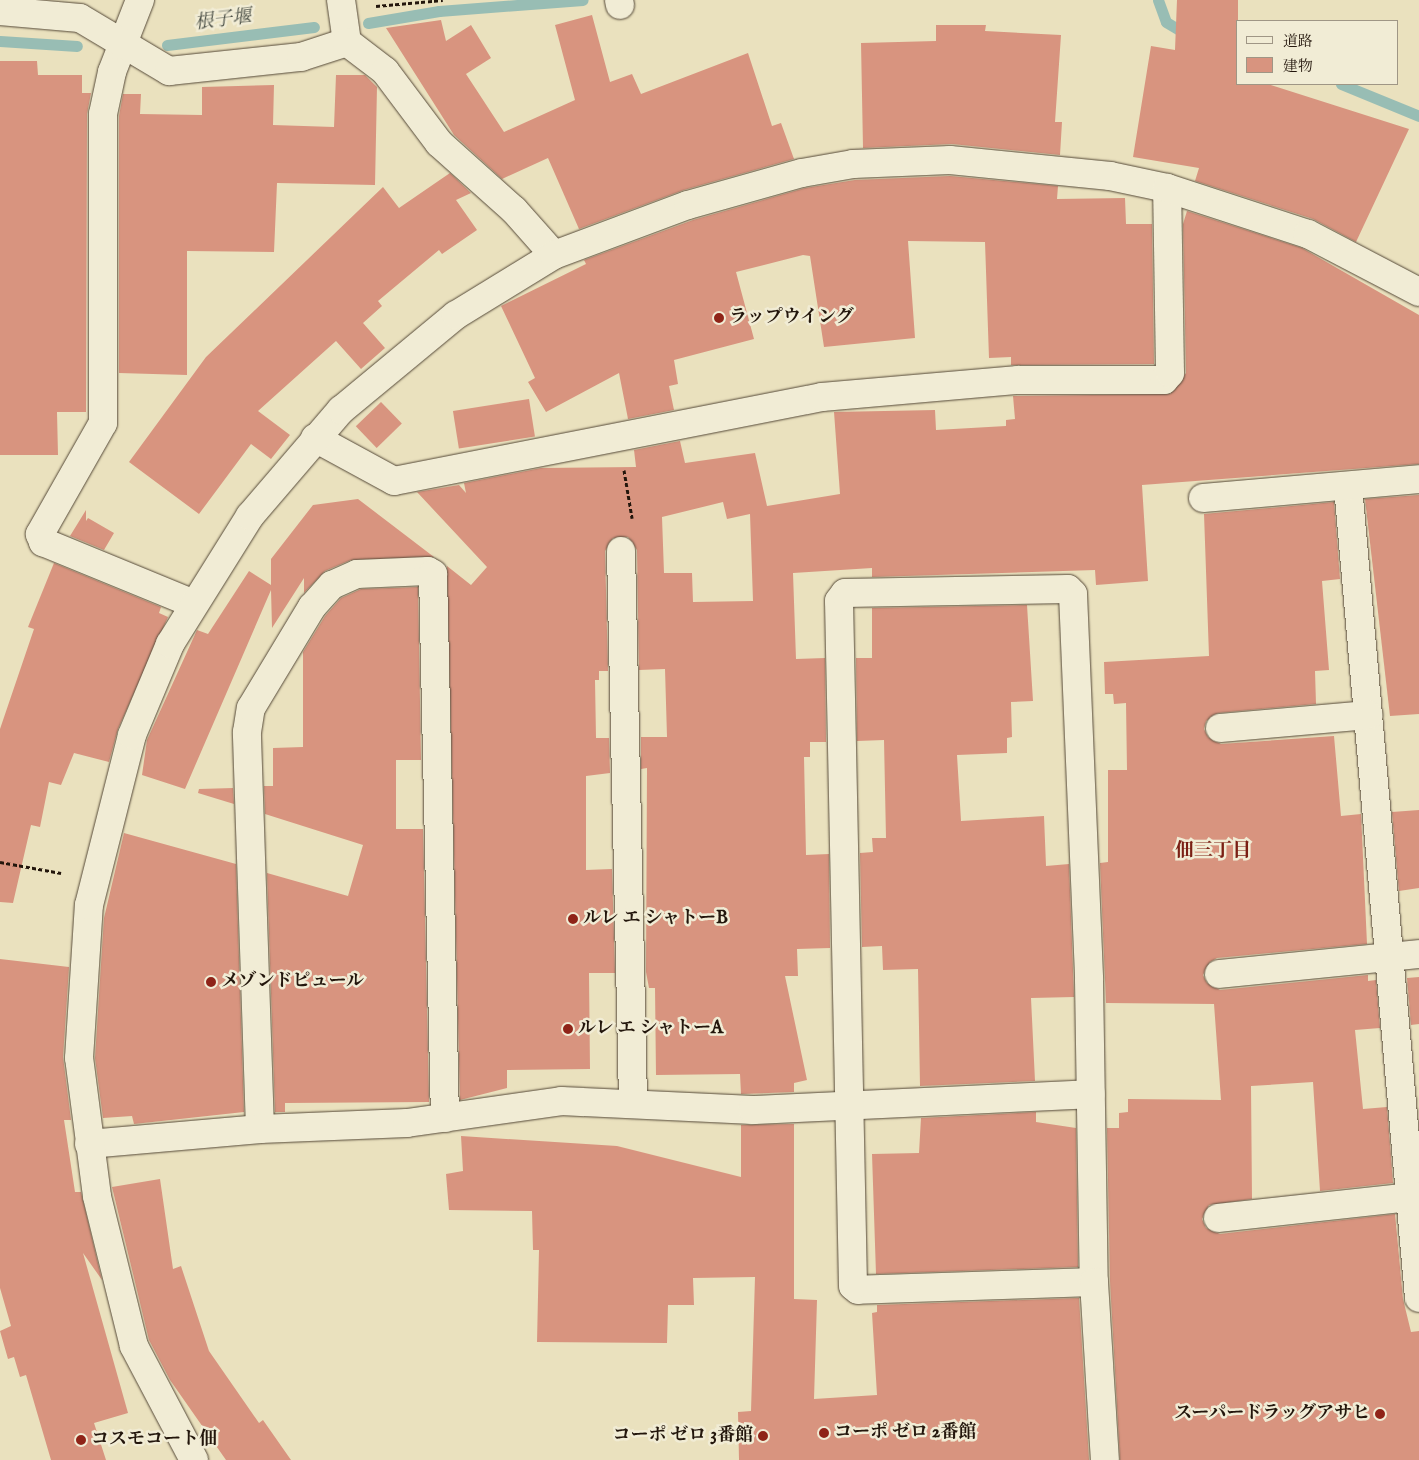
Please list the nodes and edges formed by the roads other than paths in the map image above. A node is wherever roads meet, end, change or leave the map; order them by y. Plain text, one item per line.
1 (140, 0) edge
2 (341, 6) edge
3 (0, 11) edge
4 (347, 42) junction
5 (123, 44) junction
6 (1167, 188) junction
7 (554, 256) junction
8 (1419, 292) edge
9 (315, 438) junction
10 (1419, 479) edge
11 (1348, 486) junction
12 (1203, 498) dead end
13 (621, 551) road end
14 (194, 604) junction
15 (1368, 714) junction
16 (1220, 728) dead end
17 (1419, 954) edge
18 (1390, 956) junction
19 (1219, 974) dead end
20 (1092, 1094) junction
21 (633, 1102) junction
22 (848, 1105) junction
23 (445, 1118) junction
24 (260, 1129) junction
25 (89, 1144) junction
26 (1415, 1197) edge
27 (1218, 1218) dead end
28 (1094, 1282) junction
29 (1419, 1298) edge
30 (194, 1460) edge
31 (1105, 1460) edge

1 - 5 street
2 - 4 street
3 - 5 street
4 - 5 street
4 - 7 street
5 - 14 street
6 - 7 street
6 - 8 street
6 - 9 street
7 - 9 street
9 - 14 street
10 - 11 street
11 - 12 street
11 - 15 street
13 - 21 street
14 - 25 street
15 - 16 street
15 - 18 street
17 - 18 street
18 - 19 street
18 - 26 street
20 - 22 street
20 - 22 street
20 - 28 street
21 - 22 street
21 - 23 street
22 - 28 street
23 - 24 street
23 - 24 street
24 - 25 street
25 - 30 street
26 - 27 street
26 - 29 street
28 - 31 street

